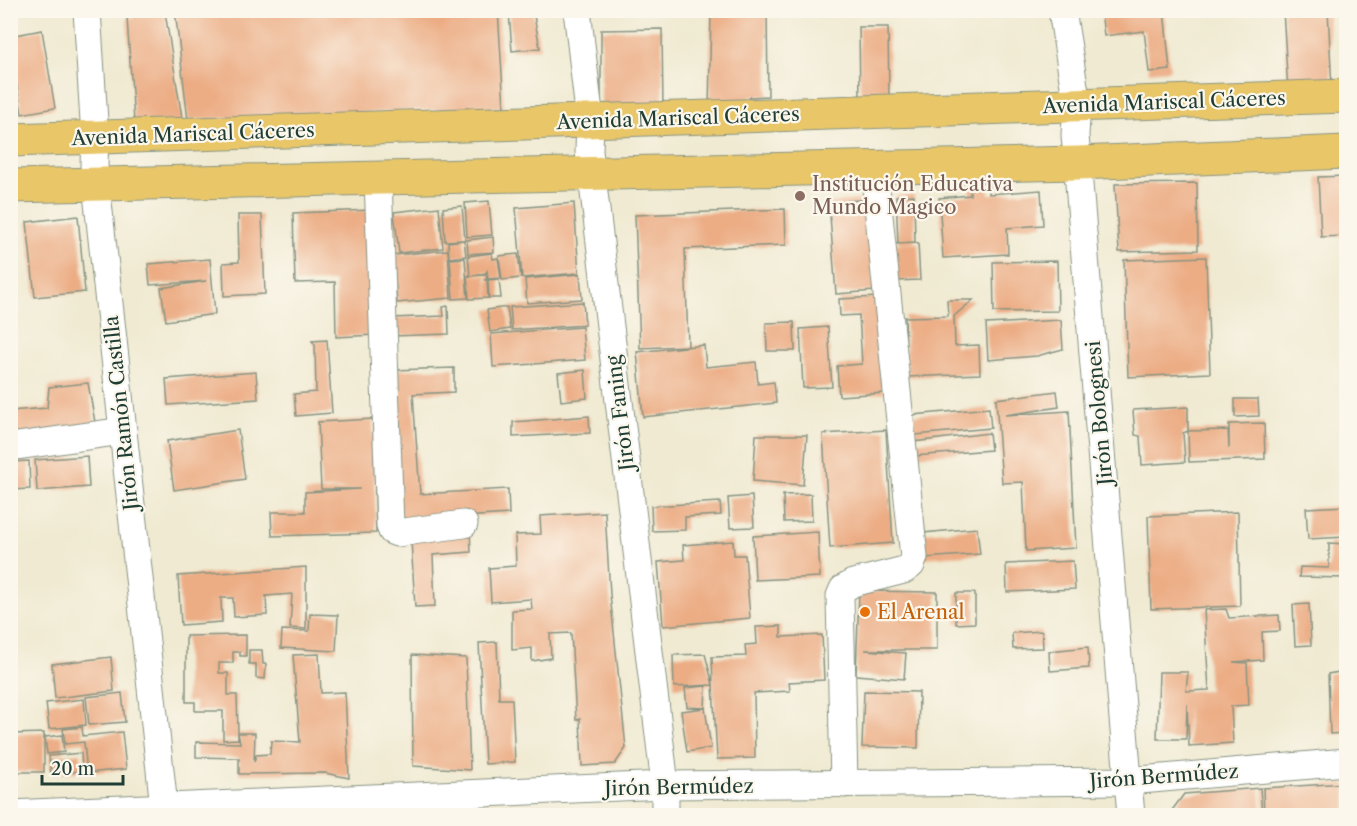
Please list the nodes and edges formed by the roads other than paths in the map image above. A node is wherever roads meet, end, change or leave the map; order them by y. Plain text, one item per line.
1 (87, 10) edge
2 (577, 10) edge
3 (1062, 10) edge
4 (1347, 96) edge
5 (1077, 105) junction
6 (590, 121) junction
7 (95, 137) junction
8 (10, 140) edge
9 (1347, 152) edge
10 (1078, 163) junction
11 (874, 167) junction
12 (591, 173) junction
13 (378, 178) junction
14 (96, 184) junction
15 (10, 186) edge
16 (123, 431) junction
17 (10, 447) edge
18 (464, 524) dead end
19 (1347, 762) edge
20 (1129, 781) junction
21 (844, 784) junction
22 (664, 785) junction
23 (165, 812) edge
24 (10, 814) edge
25 (665, 816) edge
26 (1131, 816) edge

1 - 7 street, Jirón Ramón Castilla
2 - 6 street, Jirón Faning
3 - 5 street, Jirón Bolognesi
4 - 5 main road, Avenida Mariscal Cáceres
5 - 6 main road, Avenida Mariscal Cáceres
5 - 10 street, Jirón Bolognesi
6 - 7 main road, Avenida Mariscal Cáceres
6 - 12 street, Jirón Faning
7 - 8 main road, Avenida Mariscal Cáceres
7 - 14 street, Jirón Ramón Castilla
9 - 10 main road
10 - 11 main road
10 - 20 street, Jirón Bolognesi
11 - 12 main road
11 - 21 street
12 - 13 main road
12 - 22 street, Jirón Faning
13 - 14 main road
13 - 18 street
14 - 15 main road
14 - 16 street, Jirón Ramón Castilla
16 - 17 street
16 - 23 street, Jirón Ramón Castilla
19 - 20 street, Jirón Bermúdez
20 - 21 street, Jirón Bermúdez
20 - 26 street, Jirón Bolognesi
21 - 22 street, Jirón Bermúdez
22 - 23 street, Jirón Bermúdez
22 - 25 street, Jirón Faning
23 - 24 street, Jirón Bermúdez

